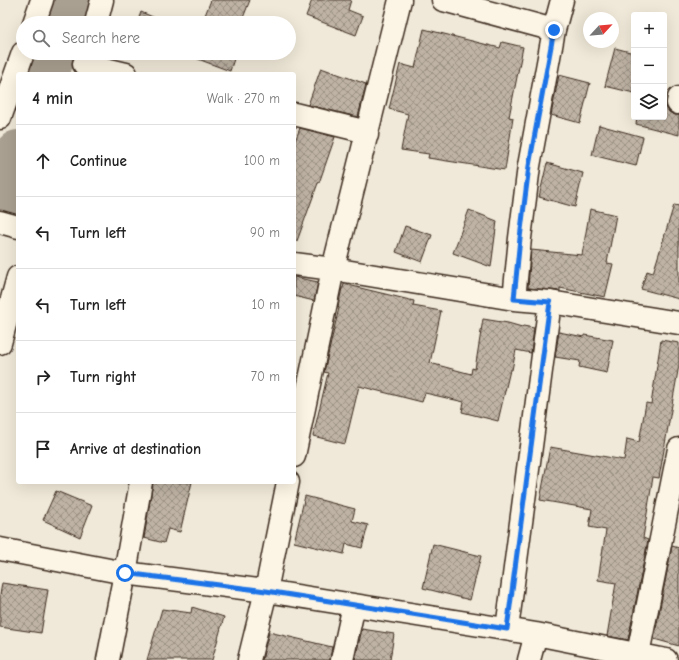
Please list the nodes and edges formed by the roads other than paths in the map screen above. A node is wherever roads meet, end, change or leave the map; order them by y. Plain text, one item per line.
1 (42, 0) edge
2 (102, 0) edge
3 (400, 0) edge
4 (443, 0) edge
5 (562, 0) edge
6 (36, 16) edge
7 (98, 16) edge
8 (554, 30) junction
9 (21, 60) edge
10 (84, 64) edge
11 (16, 72) edge
12 (118, 72) edge
13 (16, 73) edge
14 (296, 114) edge
15 (0, 118) edge
16 (367, 135) junction
17 (0, 222) edge
18 (16, 226) edge
19 (296, 264) edge
20 (333, 269) junction
21 (16, 284) edge
22 (514, 299) junction
23 (550, 302) junction
24 (679, 323) edge
25 (0, 343) edge
26 (296, 446) edge
27 (679, 449) edge
28 (141, 484) edge
29 (288, 484) edge
30 (0, 549) edge
31 (125, 573) junction
32 (266, 591) junction
33 (354, 605) junction
34 (507, 629) junction
35 (536, 634) junction
36 (638, 654) junction
37 (108, 660) edge
38 (249, 660) edge
39 (342, 660) edge
40 (529, 660) edge
41 (666, 660) edge

1 - 6 street
2 - 7 street
3 - 16 street
4 - 8 street
5 - 8 street
8 - 22 street
9 - 11 street
10 - 12 street
13 - 15 street
14 - 16 street
16 - 20 street
17 - 18 street
19 - 20 street
20 - 22 street
20 - 26 street
21 - 25 street
22 - 23 street
23 - 24 street
23 - 34 street
27 - 36 street
28 - 31 street
29 - 32 street
30 - 31 street
31 - 32 street
31 - 37 street
32 - 33 street
32 - 38 street
33 - 34 street
33 - 39 street
34 - 35 street
35 - 36 street
35 - 40 street
36 - 41 street

